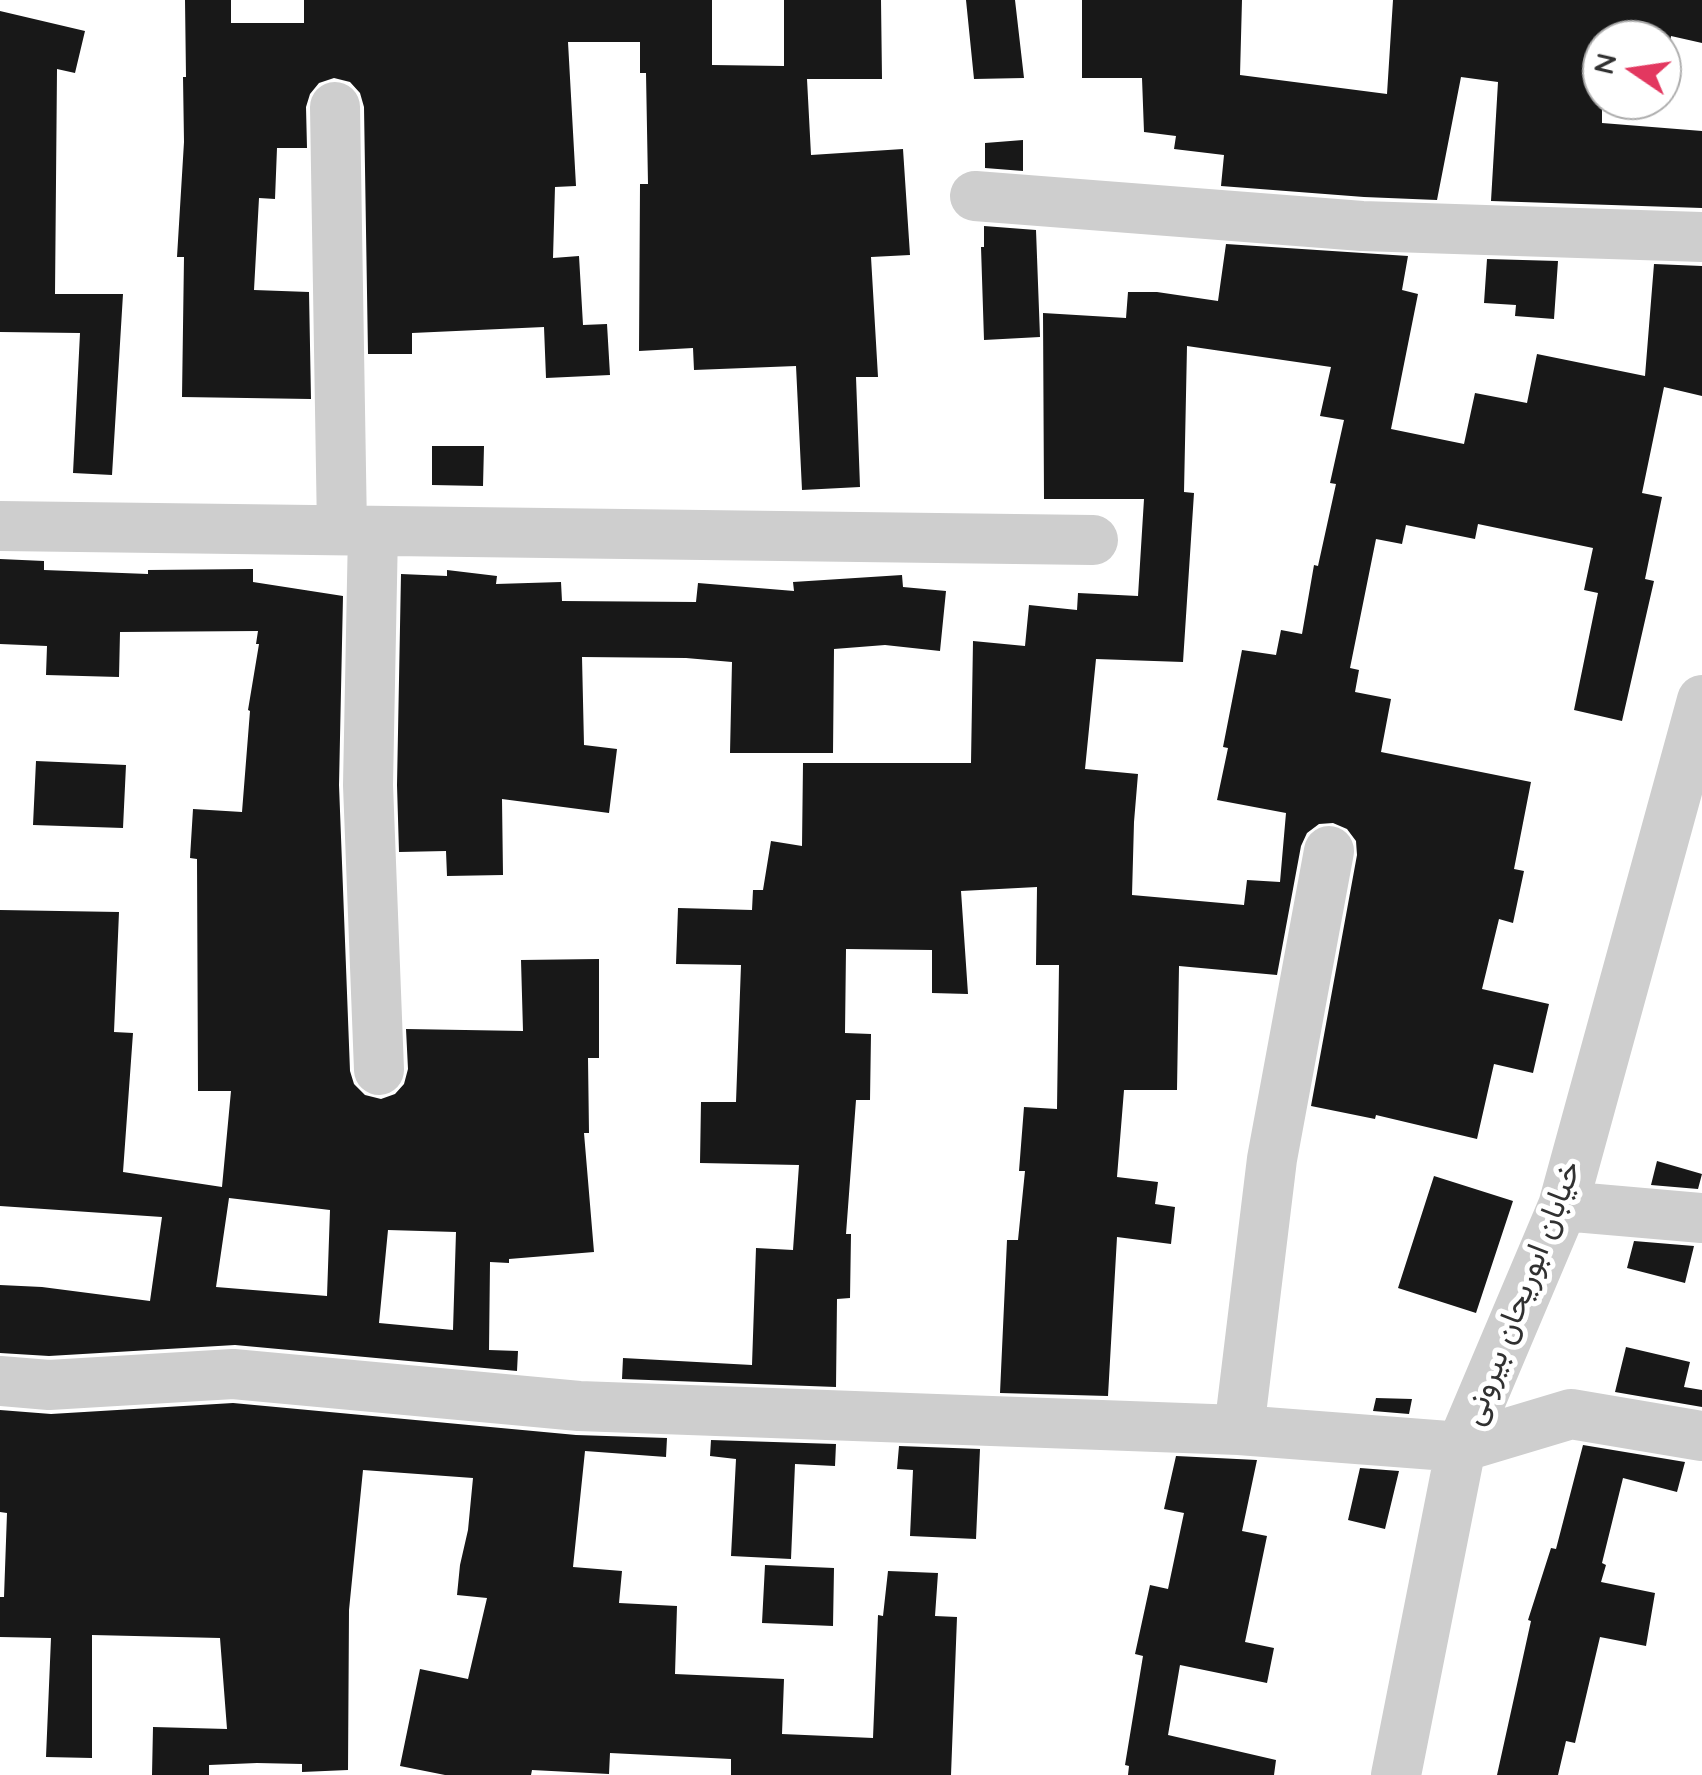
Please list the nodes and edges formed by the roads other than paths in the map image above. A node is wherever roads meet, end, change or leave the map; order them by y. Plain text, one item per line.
1 (335, 107) dead end
2 (975, 196) dead end
3 (1702, 237) edge
4 (0, 526) edge
5 (358, 531) junction
6 (1094, 540) dead end
7 (1702, 700) edge
8 (1684, 826) edge
9 (1328, 851) dead end
10 (379, 1070) dead end
11 (1563, 1206) junction
12 (1702, 1218) edge
13 (0, 1381) edge
14 (1239, 1430) junction
15 (1702, 1436) edge
16 (1461, 1447) junction
17 (1396, 1775) edge

1 - 5 street
2 - 3 street
4 - 5 street
5 - 6 street
5 - 10 street
7 - 8 street, خیابان ابوریحان بیرونی
8 - 11 street, خیابان ابوریحان بیرونی
9 - 14 street
11 - 12 street
11 - 16 street, خیابان ابوریحان بیرونی
13 - 14 street
14 - 16 street
15 - 16 street
16 - 17 street, خیابان ابوریحان بیرونی

